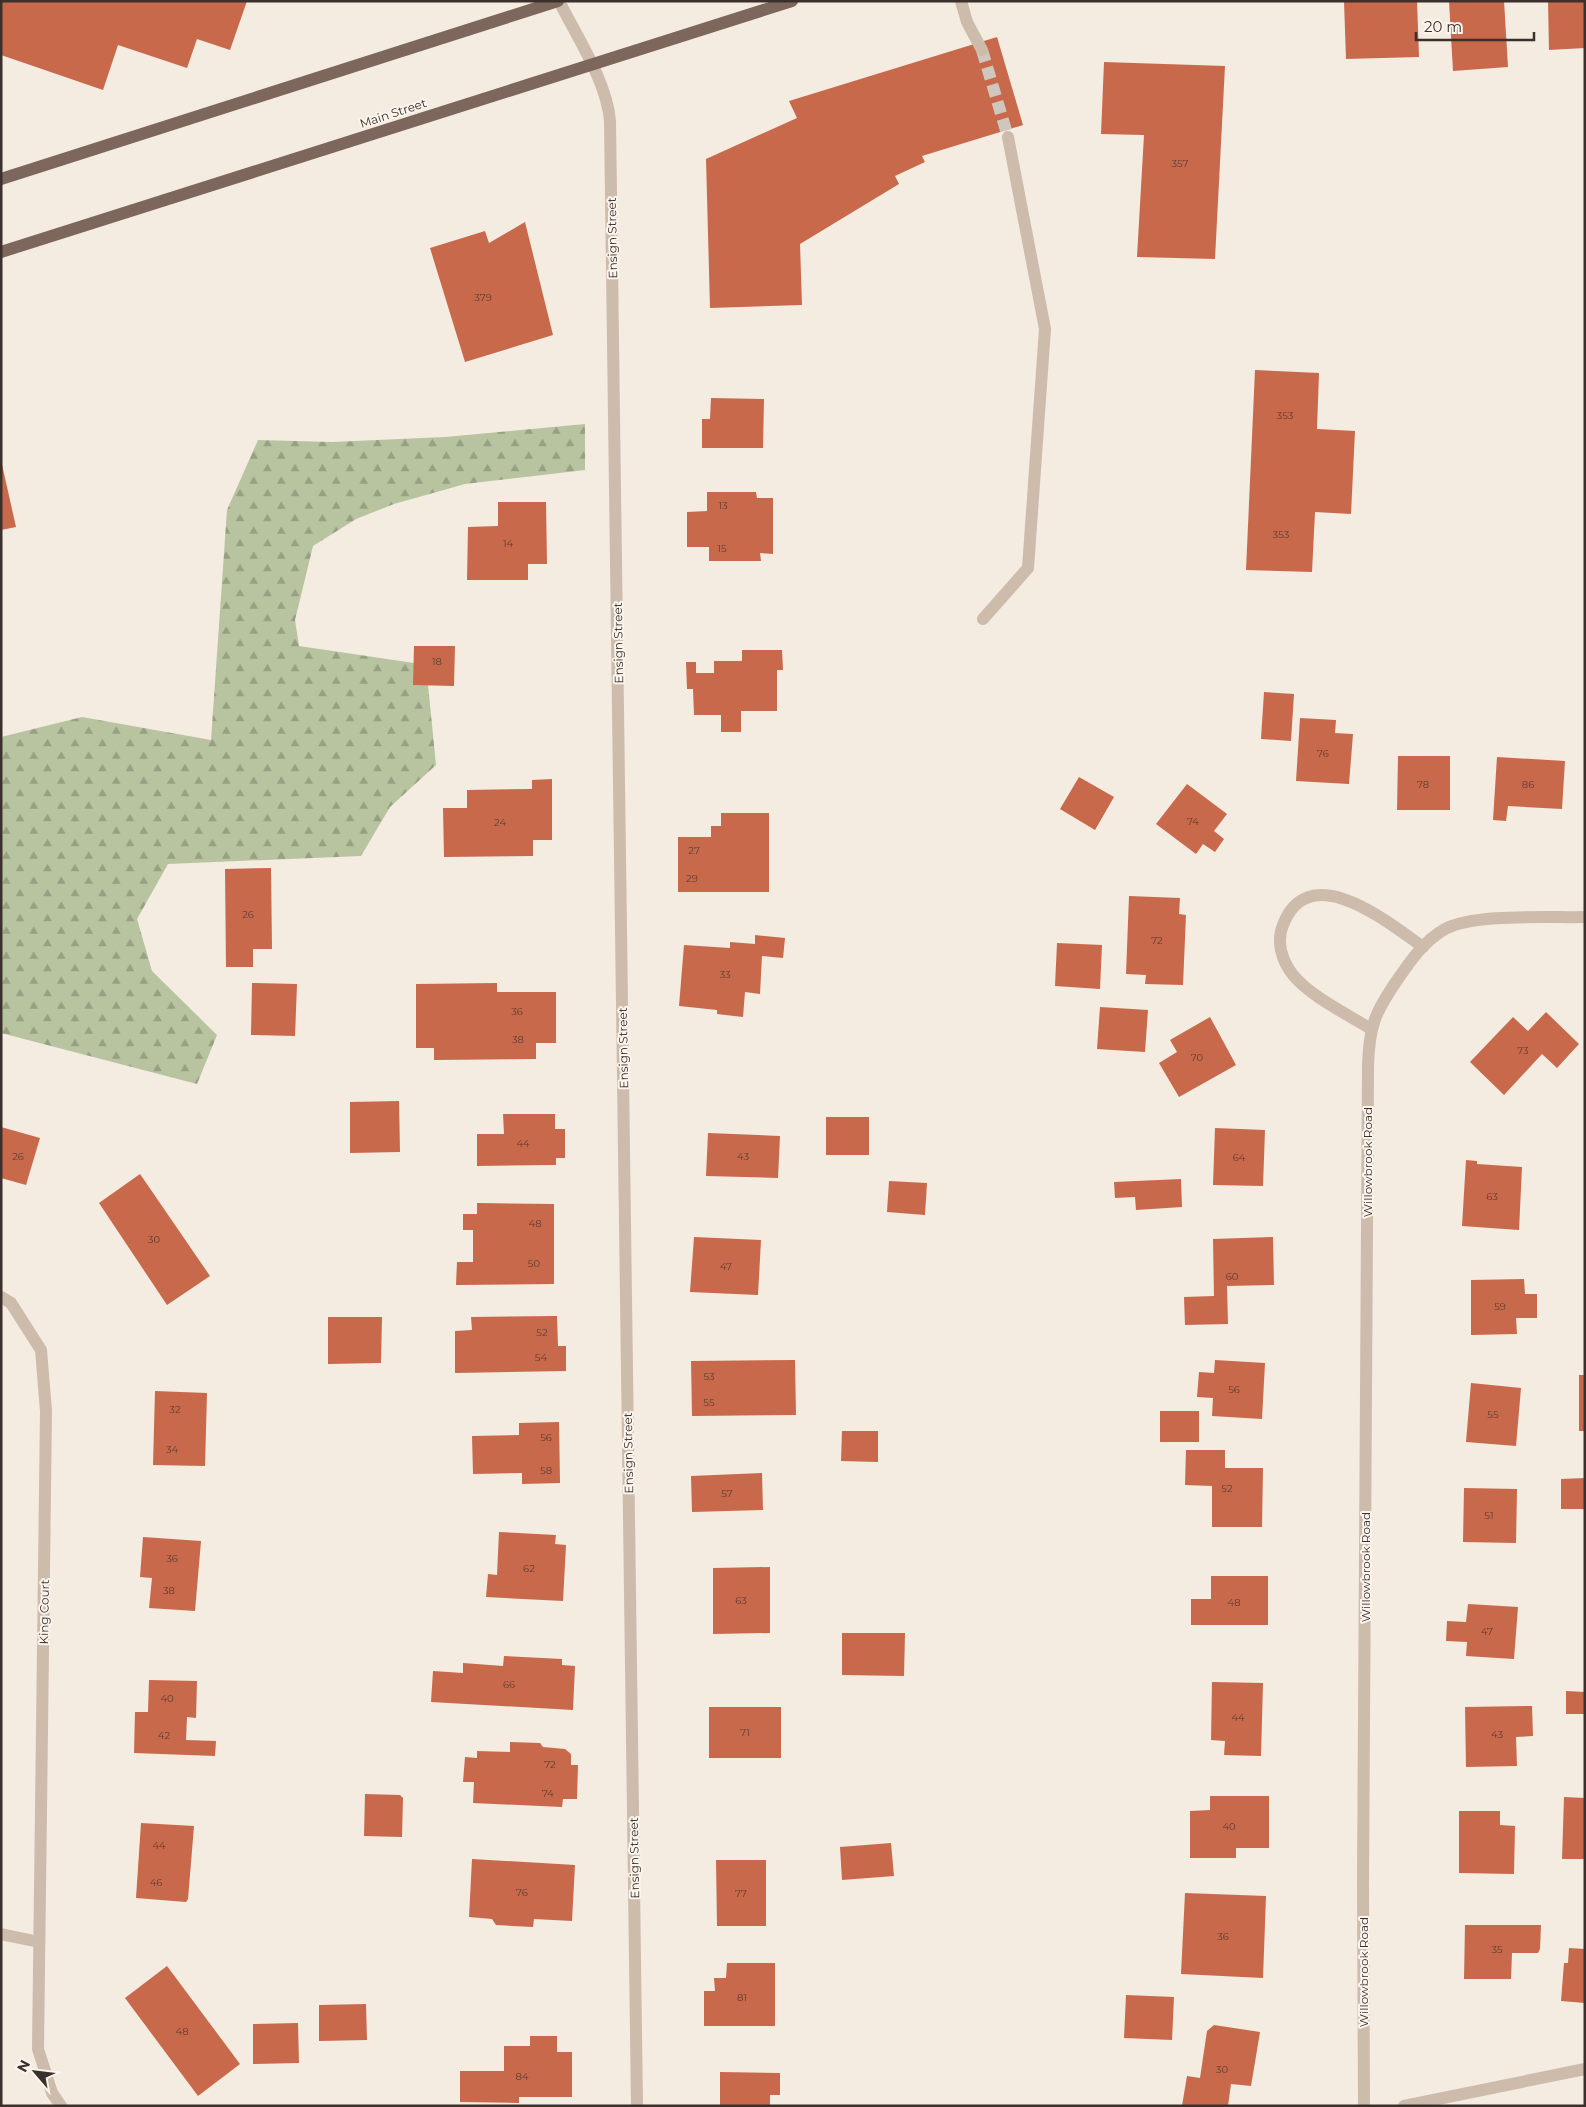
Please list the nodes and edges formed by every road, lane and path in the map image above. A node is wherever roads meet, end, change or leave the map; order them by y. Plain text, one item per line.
1 (558, 1) edge
2 (792, 1) edge
3 (961, 1) edge
4 (982, 50) tunnel mouth
5 (591, 64) junction
6 (1008, 137) tunnel mouth
7 (1, 179) edge
8 (1, 252) edge
9 (983, 619) dead end
10 (1585, 917) edge
11 (1423, 947) junction
12 (1370, 1029) junction
13 (1, 1297) edge
14 (1, 1934) edge
15 (39, 1942) junction
16 (1585, 2069) edge
17 (61, 2106) edge
18 (637, 2106) edge
19 (1364, 2106) edge
20 (1404, 2106) edge

1 - 5 street, Ensign Street
1 - 7 main road
2 - 5 main road, Main Street
3 - 4 street
5 - 8 main road, Main Street
5 - 18 street, Ensign Street
6 - 9 street
10 - 11 street, Willowbrook Road
11 - 12 street, Willowbrook Road
11 - 12 street
12 - 19 street, Willowbrook Road
13 - 15 street, King Court
14 - 15 street
15 - 17 street, King Court
16 - 20 street

